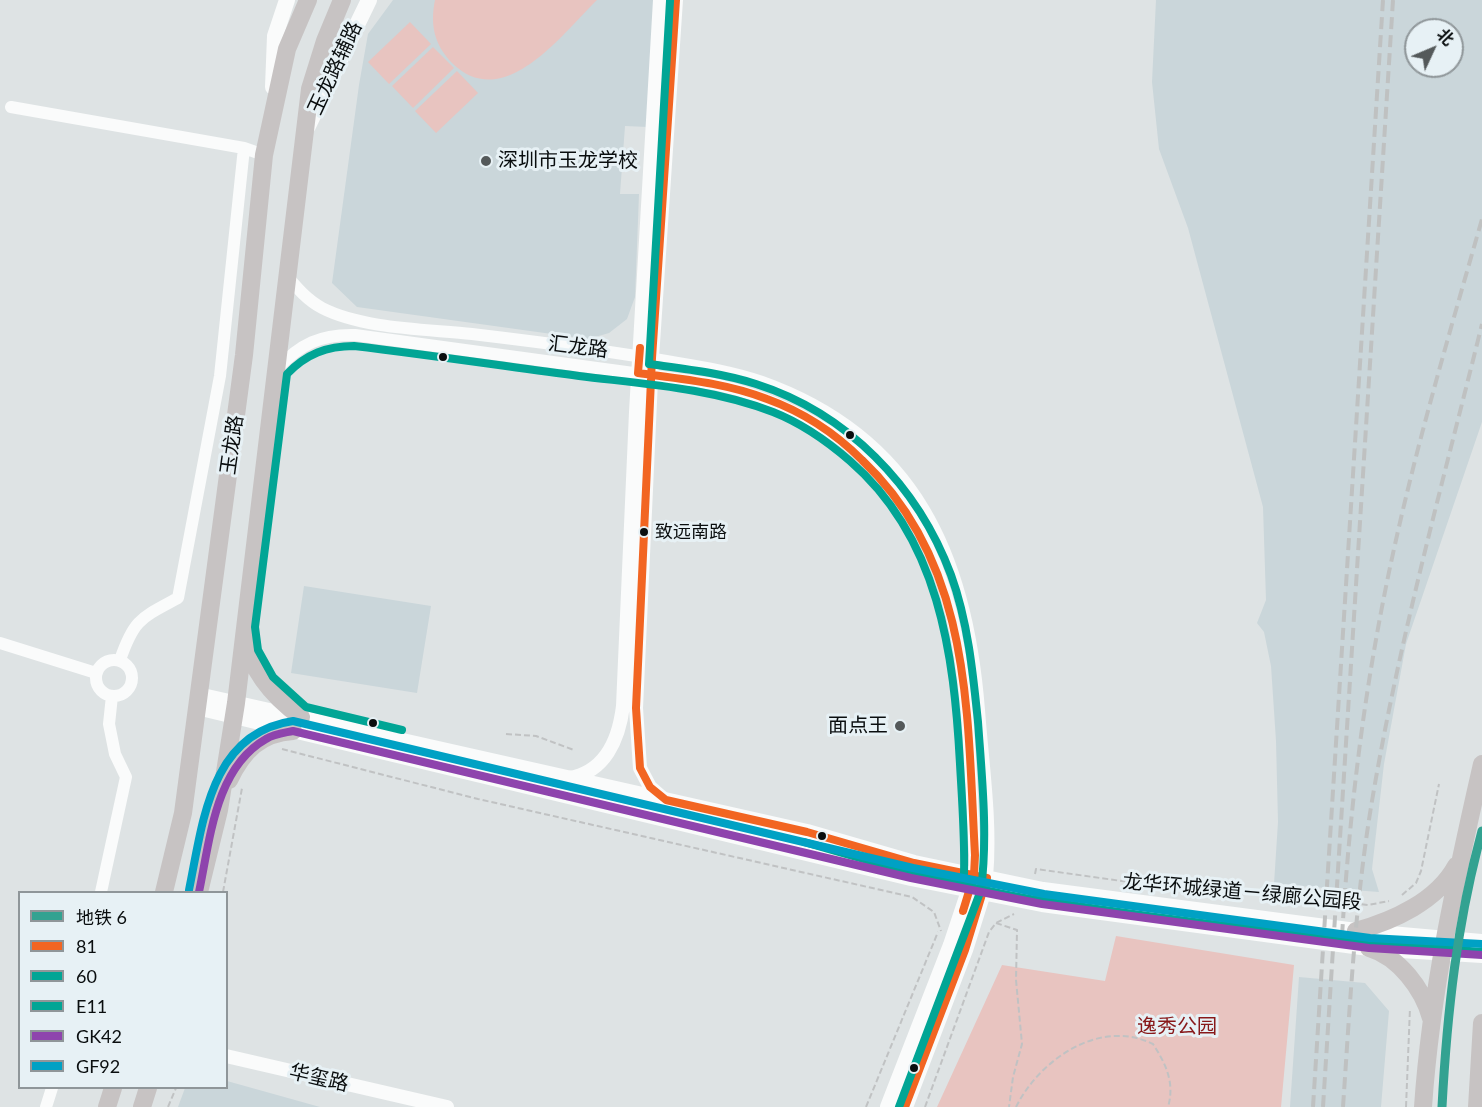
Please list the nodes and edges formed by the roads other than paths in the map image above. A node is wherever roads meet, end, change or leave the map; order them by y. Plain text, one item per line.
1 (287, 0) edge
2 (308, 0) edge
3 (342, 0) edge
4 (369, 0) edge
5 (660, 0) edge
6 (676, 0) edge
7 (11, 107) dead end
8 (272, 111) junction
9 (303, 138) junction
10 (244, 148) junction
11 (264, 155) junction
12 (286, 275) junction
13 (646, 357) junction
14 (277, 369) junction
15 (645, 374) junction
16 (244, 627) junction
17 (0, 643) edge
18 (120, 660) junction
19 (96, 673) junction
20 (112, 696) junction
21 (198, 701) junction
22 (235, 710) junction
23 (297, 724) junction
24 (1482, 764) edge
25 (568, 778) junction
26 (221, 797) junction
27 (666, 800) junction
28 (1461, 856) junction
29 (979, 884) junction
30 (101, 891) edge
31 (164, 891) edge
32 (199, 891) edge
33 (1356, 931) junction
34 (1482, 942) edge
35 (1443, 947) junction
36 (1369, 948) junction
37 (1482, 955) edge
38 (1431, 1020) junction
39 (1482, 1030) edge
40 (228, 1056) edge
41 (52, 1089) edge
42 (113, 1089) edge
43 (46, 1107) edge
44 (107, 1107) edge
45 (447, 1107) edge
46 (888, 1107) edge
47 (904, 1107) edge
48 (1424, 1107) edge
49 (1477, 1107) edge

1 - 8 main road
2 - 8 main road, 玉龙路
3 - 9 main road, 玉龙路
4 - 9 main road, 玉龙路辅路
5 - 13 street
6 - 13 street
7 - 10 street
8 - 11 main road, 玉龙路
9 - 12 main road, 玉龙路
10 - 11 street
10 - 18 street
11 - 21 main road, 玉龙路
12 - 13 street, 汇龙路
12 - 14 main road, 玉龙路
13 - 15 street
13 - 29 street, 汇龙路
14 - 15 street, 汇龙路
14 - 16 main road, 玉龙路
15 - 25 street
15 - 27 street
15 - 29 street, 汇龙路
16 - 22 main road, 玉龙路
16 - 23 main road
17 - 19 street
18 - 19 street
18 - 20 street
19 - 20 street
20 - 30 street
21 - 22 main road
21 - 31 main road, 玉龙路
22 - 23 main road
22 - 26 main road, 玉龙路
23 - 25 main road
23 - 26 main road
23 - 29 main road
24 - 28 main road
25 - 27 main road
26 - 32 main road, 玉龙路
27 - 29 main road
28 - 33 main road
28 - 35 main road
29 - 33 main road
29 - 36 main road
29 - 46 main road
29 - 47 main road
33 - 35 main road
34 - 35 main road
35 - 36 main road
35 - 37 main road
35 - 38 main road
36 - 38 main road
38 - 48 main road
39 - 49 main road
40 - 45 street, 华玺路
41 - 43 street
42 - 44 main road

